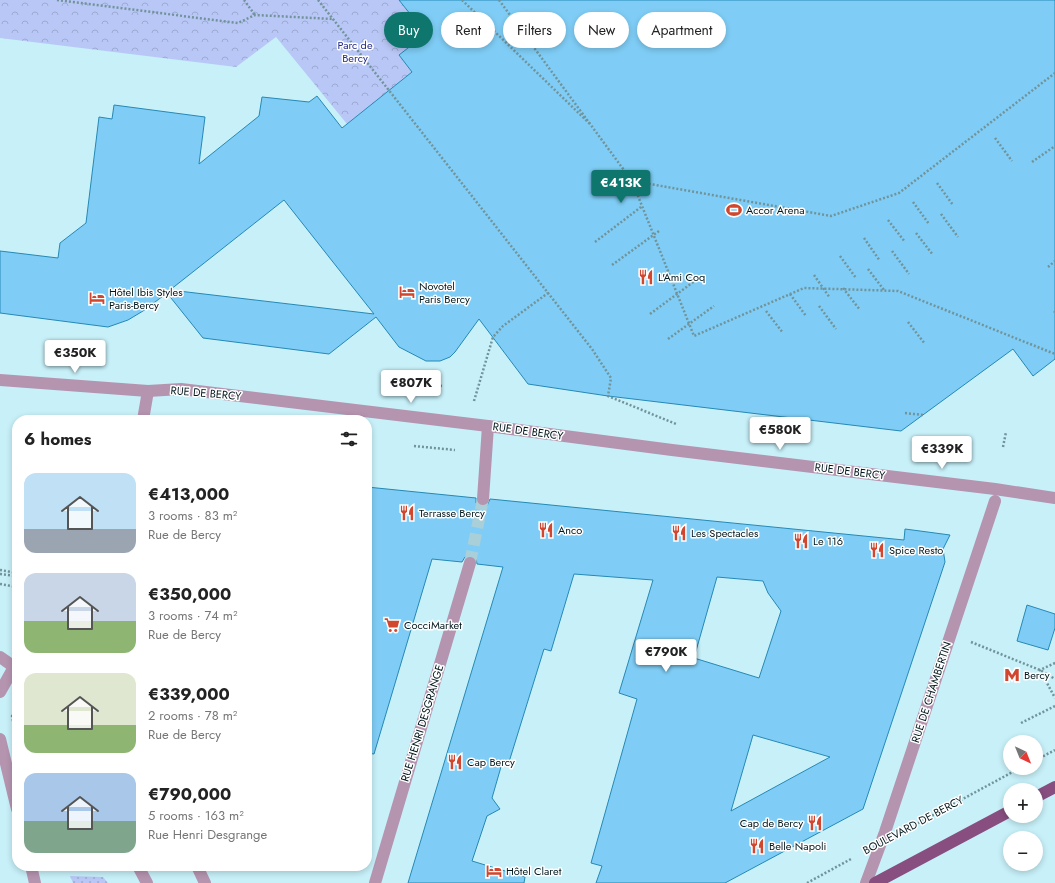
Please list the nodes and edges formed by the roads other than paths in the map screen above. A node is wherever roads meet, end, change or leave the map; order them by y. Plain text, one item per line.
1 (0, 380) edge
2 (148, 391) junction
3 (144, 415) edge
4 (488, 426) junction
5 (1055, 498) edge
6 (483, 499) tunnel mouth
7 (994, 501) dead end
8 (470, 563) tunnel mouth
9 (1, 659) edge
10 (12, 666) edge
11 (12, 674) edge
12 (0, 692) edge
13 (0, 739) edge
14 (1055, 787) edge
15 (12, 788) edge
16 (1043, 793) edge
17 (1003, 815) edge
18 (32, 871) edge
19 (141, 871) edge
20 (200, 871) edge
21 (35, 883) edge
22 (147, 883) edge
23 (206, 883) edge
24 (375, 883) edge
25 (866, 883) edge
26 (875, 883) edge

1 - 2 street, RUE DE BERCY
2 - 3 street
2 - 4 street, RUE DE BERCY
4 - 5 street, RUE DE BERCY
4 - 6 street
7 - 25 street, RUE DE CHAMBERTIN
8 - 24 street, RUE HENRI DESGRANGE
9 - 10 street
11 - 12 street
13 - 15 street
14 - 16 main road
17 - 26 main road
18 - 21 street
19 - 22 street
20 - 23 street

